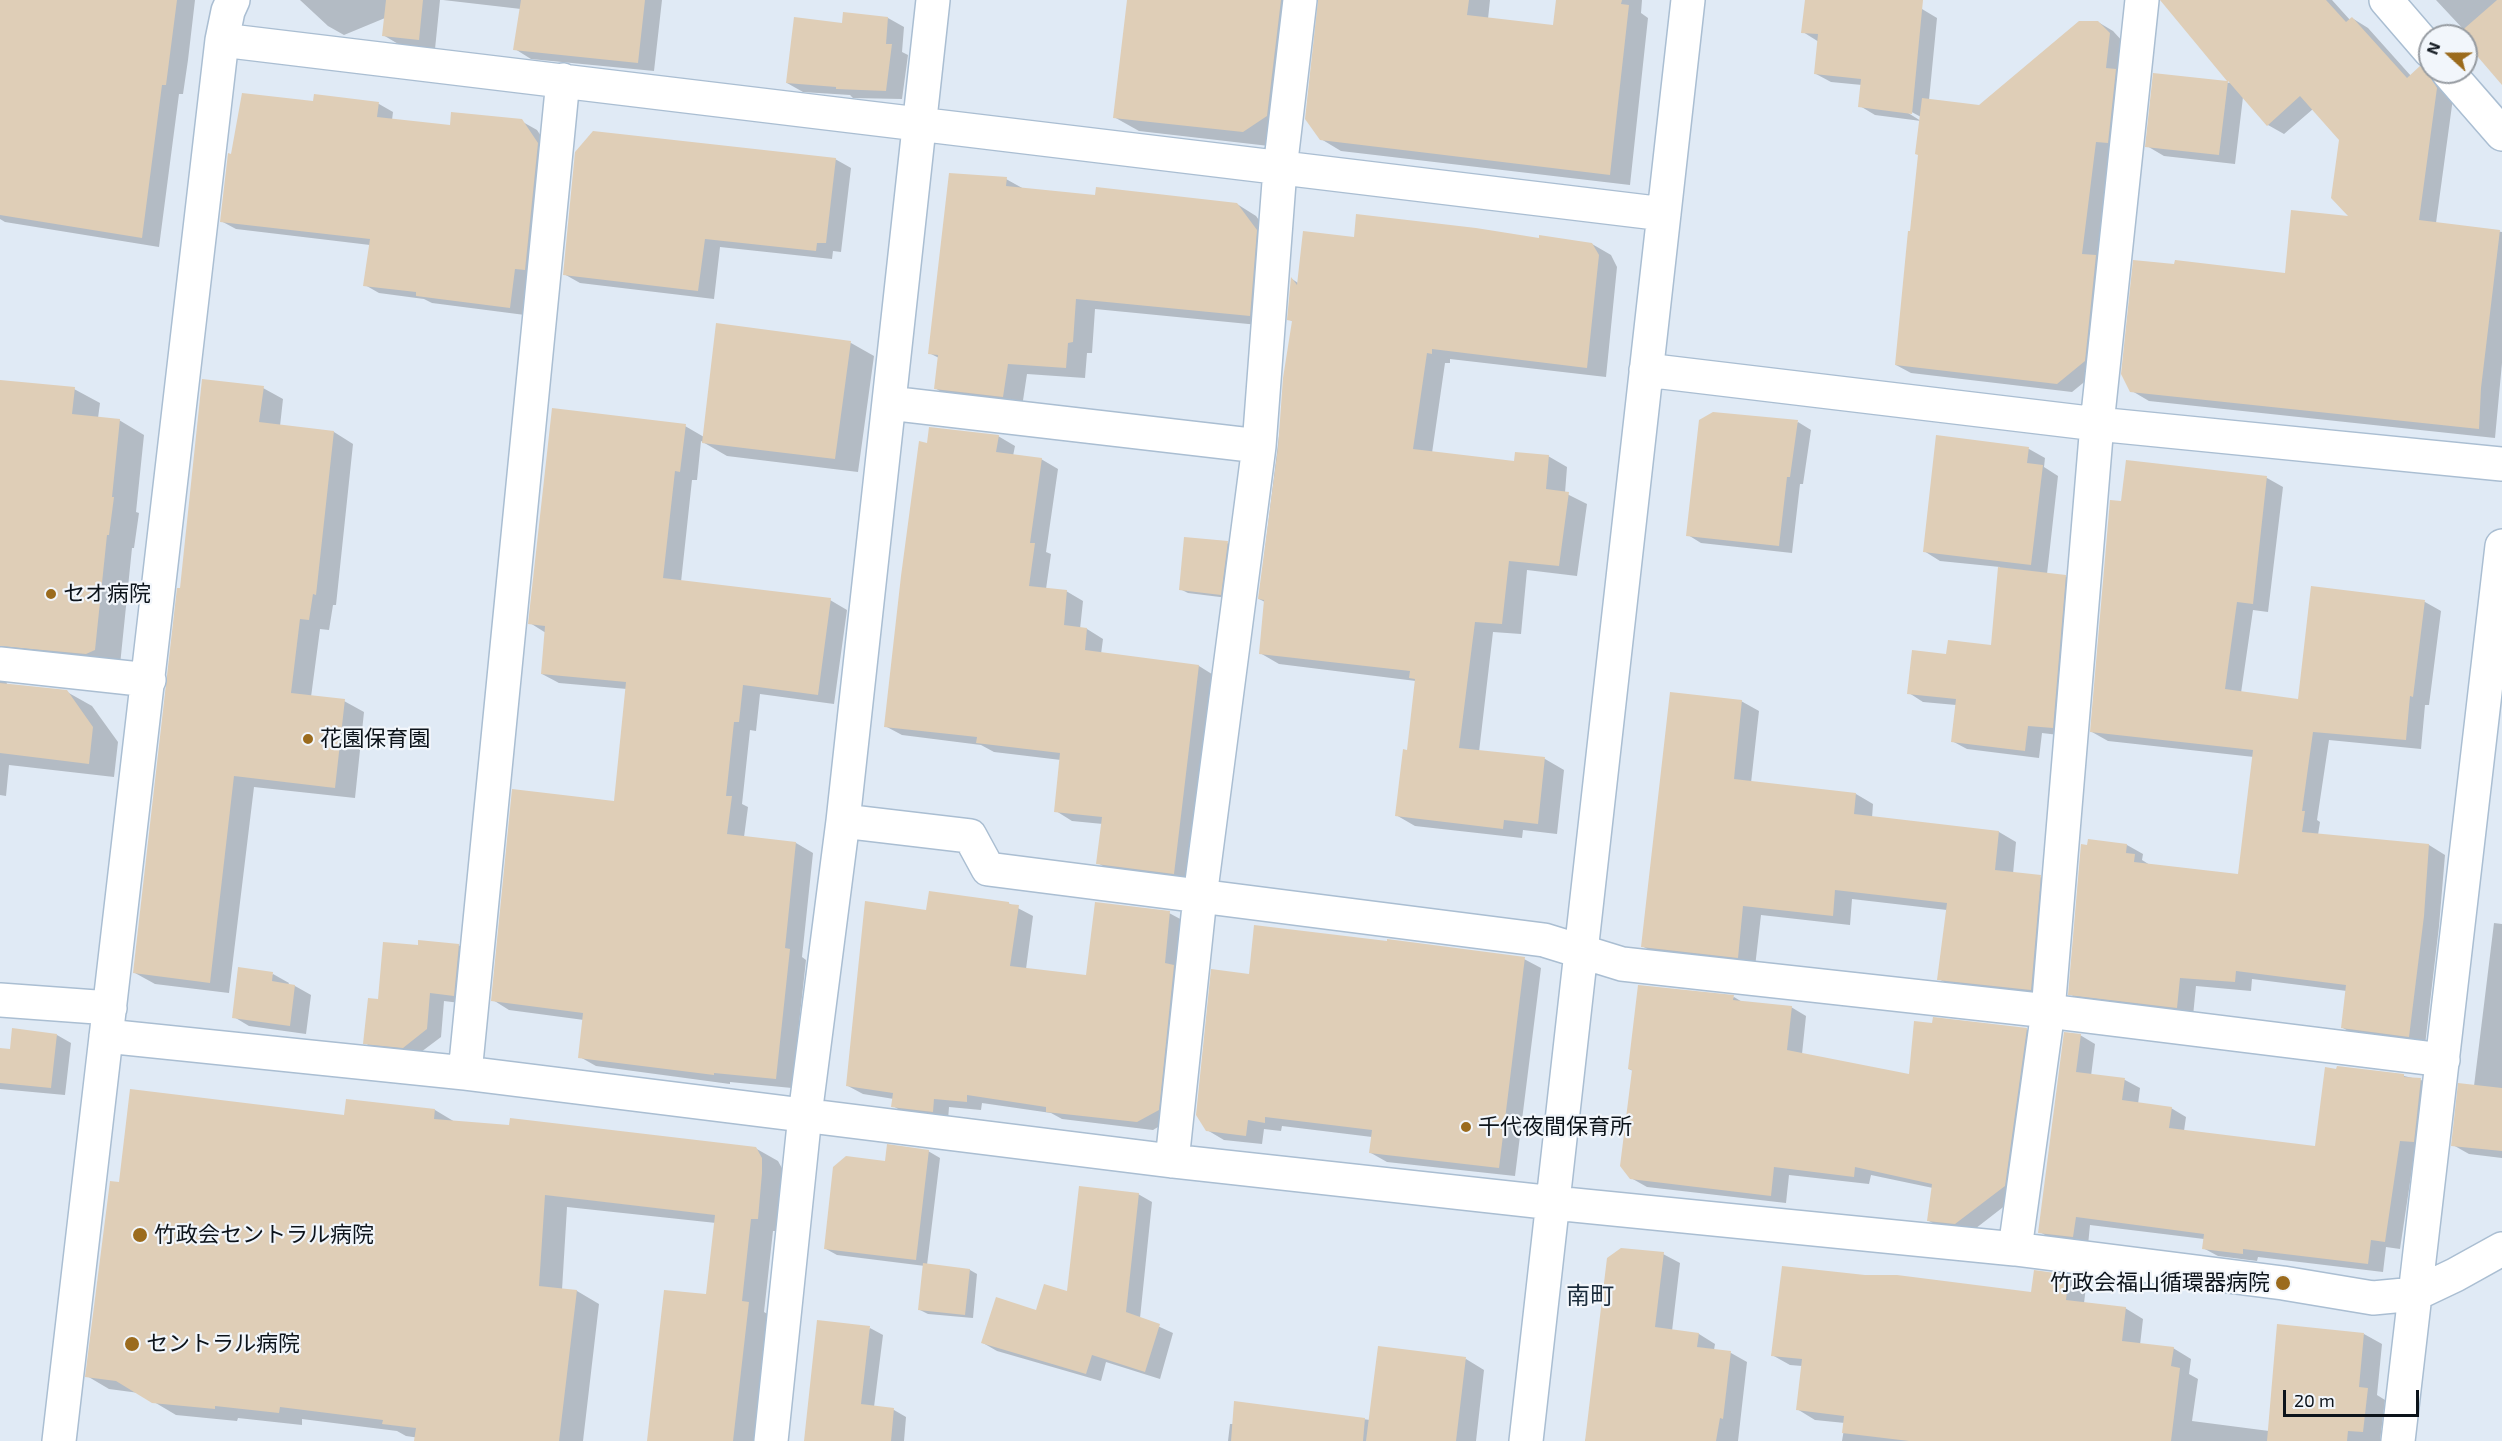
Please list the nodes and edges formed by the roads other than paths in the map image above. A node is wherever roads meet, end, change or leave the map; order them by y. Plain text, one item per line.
1 (233, 0) edge
2 (933, 0) edge
3 (1300, 0) edge
4 (1688, 0) edge
5 (2142, 0) edge
6 (2386, 0) edge
7 (2418, 37) edge
8 (222, 40) junction
9 (563, 80) junction
10 (2458, 84) edge
11 (918, 124) junction
12 (2502, 134) edge
13 (1280, 169) junction
14 (1664, 214) junction
15 (1646, 370) junction
16 (889, 403) junction
17 (2097, 424) junction
18 (1259, 446) junction
19 (2502, 464) edge
20 (2502, 546) edge
21 (0, 664) edge
22 (148, 680) junction
23 (843, 821) junction
24 (1200, 897) junction
25 (1580, 951) junction
26 (0, 1000) edge
27 (2048, 1011) junction
28 (108, 1022) junction
29 (2443, 1060) junction
30 (465, 1073) junction
31 (805, 1114) junction
32 (1172, 1161) junction
33 (1554, 1203) junction
34 (2015, 1249) junction
35 (2502, 1249) edge
36 (2415, 1294) junction
37 (59, 1441) edge
38 (771, 1441) edge
39 (1526, 1441) edge
40 (2398, 1441) edge

1 - 8 street
2 - 11 street
3 - 13 street
4 - 14 street
5 - 17 street
6 - 7 street
8 - 9 street
8 - 22 street
9 - 11 street
9 - 30 street
10 - 12 street
11 - 13 street
11 - 16 street
13 - 14 street
13 - 18 street
14 - 15 street
15 - 17 street
15 - 25 street
16 - 18 street
16 - 23 street
17 - 19 street
17 - 27 street
18 - 24 street
20 - 29 street
21 - 22 street
22 - 28 street
23 - 24 street
23 - 31 street
24 - 25 street
24 - 32 street
25 - 27 street
25 - 33 street
26 - 28 street
27 - 29 street
27 - 34 street
28 - 30 street
28 - 37 street
29 - 36 street
30 - 31 street
31 - 32 street
31 - 38 street
32 - 33 street
33 - 34 street
33 - 39 street
34 - 36 street
35 - 36 street
36 - 40 street

